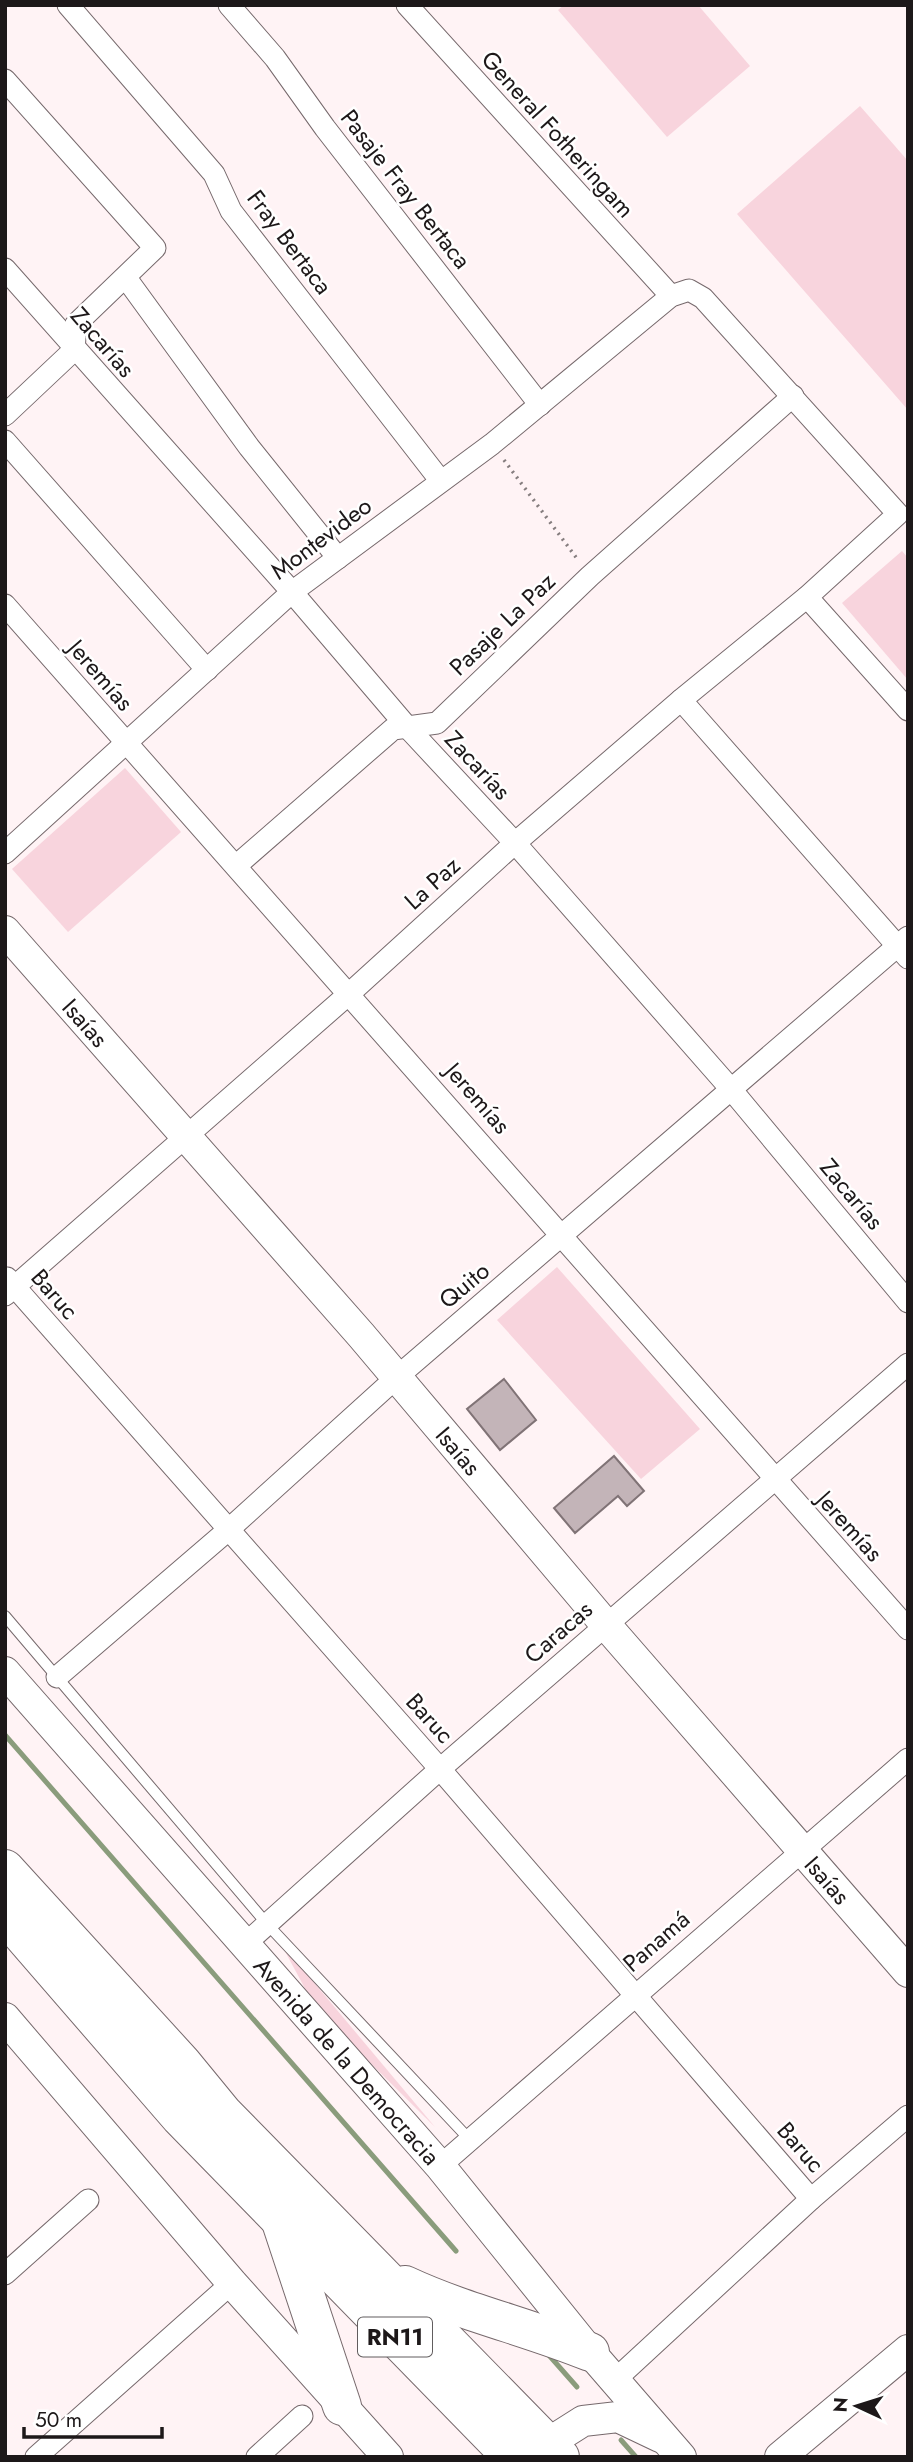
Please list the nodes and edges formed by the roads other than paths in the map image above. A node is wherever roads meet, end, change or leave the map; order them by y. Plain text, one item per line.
1 (68, 5) edge
2 (229, 5) edge
3 (407, 5) edge
4 (5, 80) edge
5 (5, 269) edge
6 (126, 278) junction
7 (680, 293) junction
8 (74, 350) junction
9 (793, 396) junction
10 (540, 405) junction
11 (5, 415) edge
12 (5, 441) edge
13 (440, 480) junction
14 (898, 514) joint
15 (338, 558) junction
16 (292, 592) junction
17 (807, 597) junction
18 (5, 605) edge
19 (207, 670) junction
20 (681, 700) junction
21 (908, 710) edge
22 (408, 728) junction
23 (125, 743) junction
24 (515, 843) junction
25 (5, 853) edge
26 (237, 865) junction
27 (5, 931) edge
28 (904, 947) edge
29 (350, 993) junction
30 (730, 1088) junction
31 (186, 1134) junction
32 (564, 1235) junction
33 (8, 1286) edge
34 (908, 1301) edge
35 (908, 1364) edge
36 (397, 1377) junction
37 (774, 1480) junction
38 (227, 1531) junction
39 (5, 1616) edge
40 (606, 1625) junction
41 (908, 1629) edge
42 (5, 1672) edge
43 (57, 1677) junction
44 (908, 1759) edge
45 (440, 1769) junction
46 (803, 1849) junction
47 (5, 1868) edge
48 (5, 1915) edge
49 (267, 1924) junction
50 (245, 1944) junction
51 (908, 1972) edge
52 (634, 1994) junction
53 (5, 2018) edge
54 (908, 2116) edge
55 (471, 2141) junction
56 (440, 2166) junction
57 (811, 2199) junction
58 (88, 2200) dead end
59 (279, 2217) junction
60 (5, 2274) edge
61 (384, 2275) junction
62 (232, 2283) junction
63 (908, 2350) edge
64 (603, 2365) junction
65 (342, 2406) junction
66 (302, 2416) dead end
67 (673, 2449) edge
68 (545, 2452) edge
69 (36, 2457) edge
70 (257, 2457) edge
71 (388, 2457) edge
72 (512, 2457) edge
73 (779, 2457) edge

1 - 13 street, Fray Bertaca
2 - 10 street, Pasaje Fray Bertaca
3 - 7 street, General Fotheringam
4 - 6 street
5 - 8 street, Zacarías
6 - 8 street
6 - 15 street
7 - 9 street, General Fotheringam
7 - 10 street, Montevideo
8 - 11 street
8 - 16 street, Zacarías
9 - 14 street, General Fotheringam
9 - 22 street, Pasaje La Paz
10 - 13 street, Montevideo
12 - 19 street
13 - 15 street, Montevideo
14 - 17 street, La Paz
15 - 16 street, Montevideo
16 - 19 street, Montevideo
16 - 22 street, Zacarías
17 - 20 street, La Paz
17 - 21 street
18 - 23 street, Jeremías
19 - 23 street, Montevideo
20 - 24 street, La Paz
20 - 28 street
22 - 24 street, Zacarías
22 - 26 street, Pasaje La Paz
23 - 25 street, Montevideo
23 - 26 street, Jeremías
24 - 29 street, La Paz
24 - 30 street, Zacarías
26 - 29 street, Jeremías
27 - 31 street, Isaías
28 - 30 street, Quito
29 - 31 street, La Paz
29 - 32 street, Jeremías
30 - 32 street, Quito
30 - 34 street, Zacarías
31 - 33 street, La Paz
31 - 36 street, Isaías
32 - 36 street, Quito
32 - 37 street, Jeremías
33 - 38 street, Baruc
35 - 37 street, Caracas
36 - 38 street, Quito
36 - 40 street, Isaías
37 - 40 street, Caracas
37 - 41 street, Jeremías
38 - 43 street, Quito
38 - 45 street, Baruc
39 - 43 lane
40 - 45 street, Caracas
40 - 46 street, Isaías
42 - 50 street, Avenida de la Democracia
43 - 49 lane
44 - 46 street, Panamá
45 - 49 street, Caracas
45 - 52 street, Baruc
46 - 51 street, Isaías
46 - 52 street, Panamá
47 - 61 highway
48 - 59 highway, RN11
49 - 50 street, Caracas
49 - 55 lane
50 - 56 street, Avenida de la Democracia
52 - 55 street, Panamá
52 - 57 street, Baruc
53 - 62 street
54 - 57 street
55 - 56 street, Panamá
56 - 64 street, Avenida de la Democracia
57 - 64 street
58 - 60 street
59 - 65 highway
59 - 72 highway, RN11
61 - 64 highway
61 - 68 highway
62 - 65 street
62 - 69 street
63 - 73 street
64 - 67 street, Avenida de la Democracia
65 - 71 street
66 - 70 street
67 - 68 street

